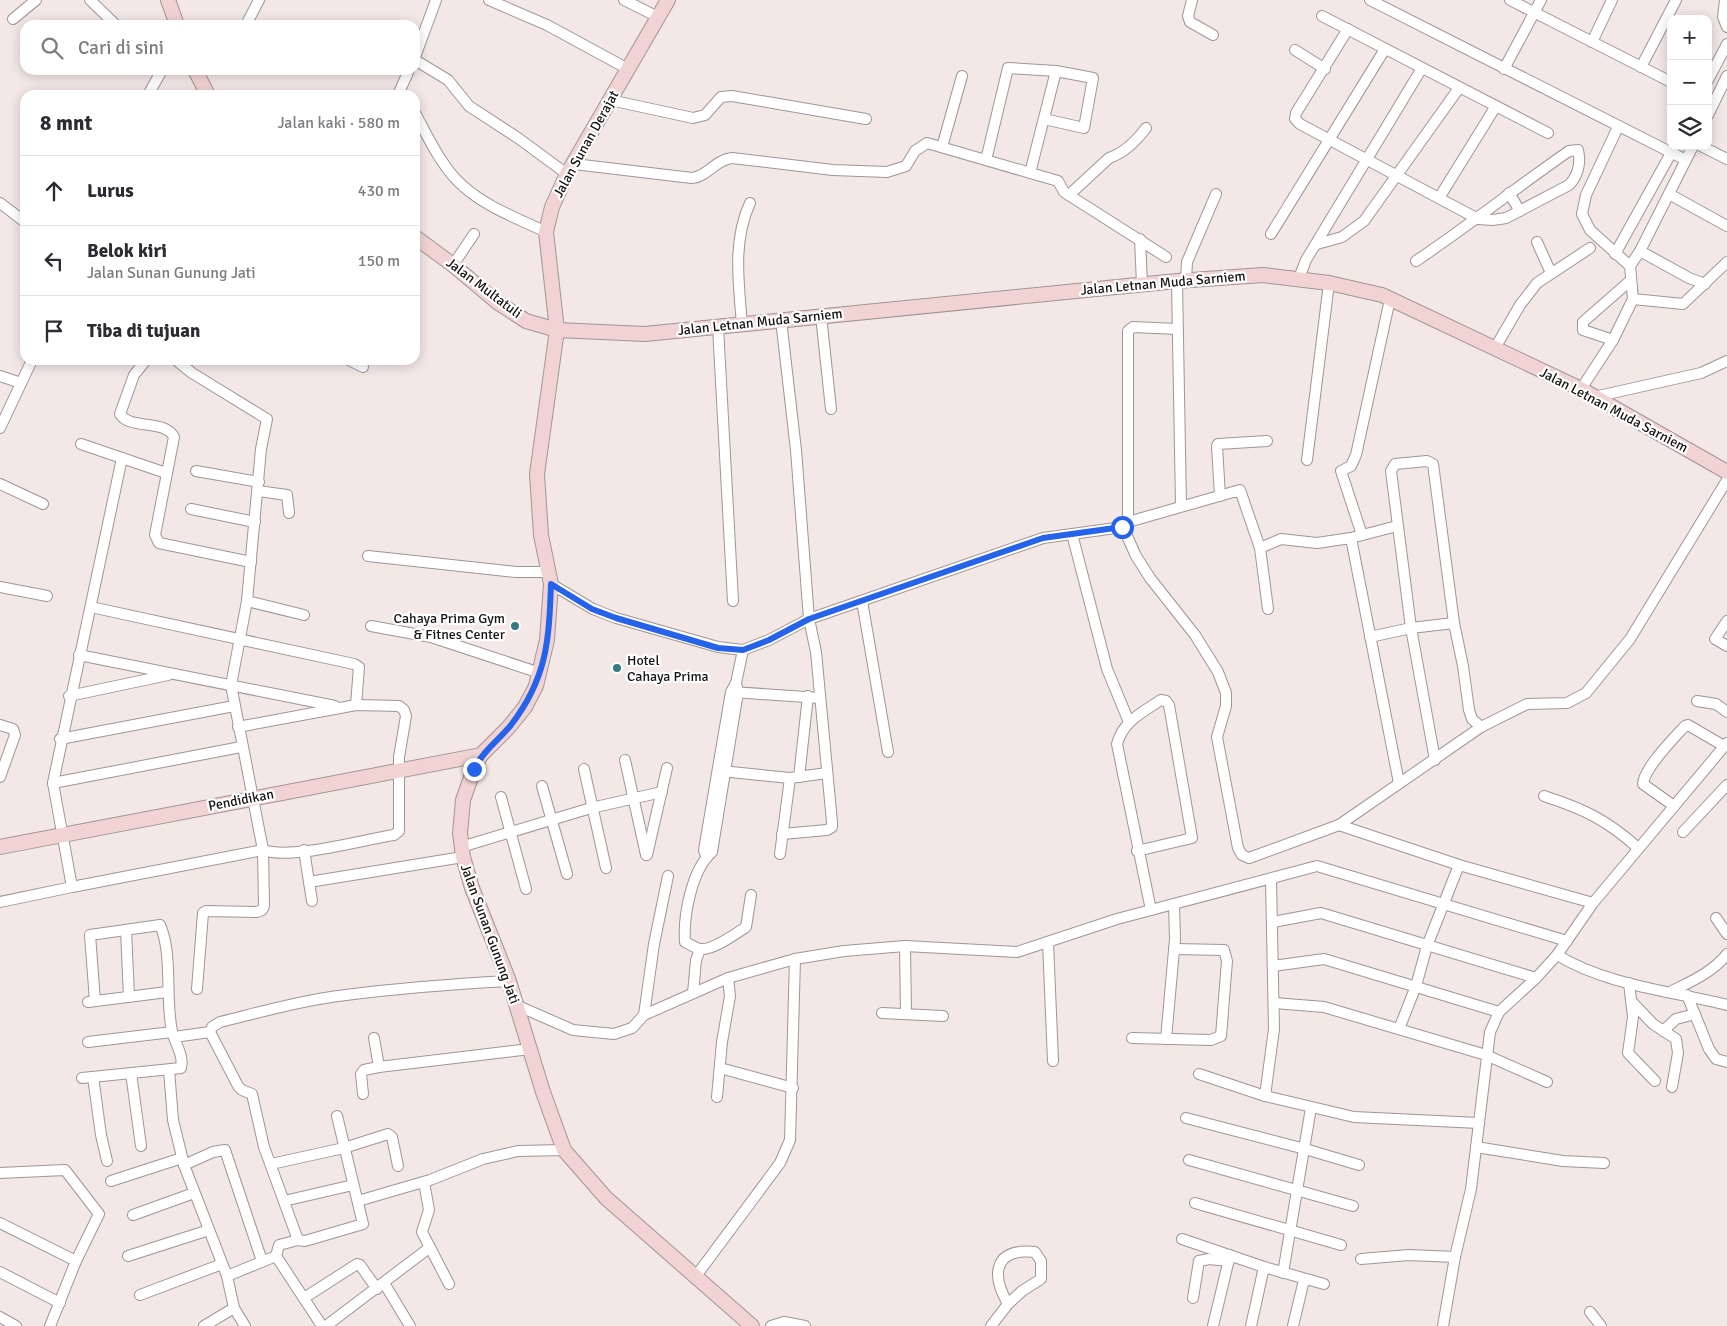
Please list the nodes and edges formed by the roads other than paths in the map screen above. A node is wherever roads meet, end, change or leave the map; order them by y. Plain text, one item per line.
1 (36, 0) edge
2 (90, 0) edge
3 (168, 0) edge
4 (259, 0) edge
5 (436, 0) edge
6 (489, 0) edge
7 (624, 0) edge
8 (668, 0) edge
9 (1192, 0) edge
10 (1370, 0) edge
11 (1510, 0) edge
12 (1541, 0) edge
13 (1612, 0) edge
14 (1676, 0) edge
15 (1725, 0) edge
16 (1535, 13) junction
17 (1322, 16) dead end
18 (658, 17) junction
19 (13, 19) dead end
20 (111, 20) edge
21 (175, 20) edge
22 (249, 20) edge
23 (1727, 27) edge
24 (1348, 29) junction
25 (1213, 35) dead end
26 (1592, 42) junction
27 (420, 44) edge
28 (1727, 44) edge
29 (1385, 49) junction
30 (1296, 50) dead end
31 (420, 61) edge
32 (1642, 67) junction
33 (1422, 68) junction
34 (628, 69) junction
35 (1325, 69) junction
36 (1504, 69) junction
37 (1056, 71) junction
38 (1712, 72) edge
39 (159, 75) edge
40 (198, 75) edge
41 (408, 75) edge
42 (962, 76) dead end
43 (1727, 76) edge
44 (1667, 80) edge
45 (1459, 88) junction
46 (151, 90) edge
47 (205, 90) edge
48 (402, 90) edge
49 (1724, 91) edge
50 (610, 100) junction
51 (1496, 106) junction
52 (1712, 109) edge
53 (866, 119) dead end
54 (1044, 119) junction
55 (420, 122) edge
56 (1618, 127) junction
57 (1146, 128) dead end
58 (1548, 132) dead end
59 (1329, 139) junction
60 (1667, 146) edge
61 (942, 147) junction
62 (1673, 150) edge
63 (1675, 150) edge
64 (1691, 150) edge
65 (1709, 150) edge
66 (1367, 159) junction
67 (1727, 159) edge
68 (986, 160) junction
69 (1686, 160) junction
70 (570, 169) junction
71 (1030, 173) junction
72 (1397, 177) junction
73 (1509, 193) junction
74 (1216, 194) dead end
75 (1669, 194) junction
76 (1069, 196) junction
77 (1439, 198) junction
78 (0, 203) edge
79 (750, 203) dead end
80 (1520, 211) junction
81 (20, 218) edge
82 (1478, 219) junction
83 (1727, 226) edge
84 (546, 232) junction
85 (474, 234) dead end
86 (1271, 234) dead end
87 (1140, 239) junction
88 (420, 241) edge
89 (1537, 242) dead end
90 (1317, 244) junction
91 (1590, 248) dead end
92 (1640, 251) junction
93 (1615, 254) junction
94 (1166, 257) dead end
95 (1416, 261) dead end
96 (1727, 262) edge
97 (453, 265) junction
98 (1630, 266) junction
99 (1551, 273) junction
100 (1299, 278) junction
101 (1182, 280) junction
102 (1631, 280) junction
103 (1329, 283) junction
104 (1142, 284) junction
105 (1705, 284) junction
106 (1390, 299) junction
107 (1633, 299) junction
108 (821, 316) junction
109 (781, 320) junction
110 (742, 325) junction
111 (718, 326) junction
112 (1178, 329) junction
113 (557, 330) junction
114 (1613, 340) junction
115 (1495, 348) junction
116 (1727, 361) edge
117 (30, 365) edge
118 (142, 365) edge
119 (182, 365) edge
120 (360, 365) edge
121 (364, 367) dead end
122 (0, 376) edge
123 (21, 383) junction
124 (1581, 389) junction
125 (1594, 397) junction
126 (831, 409) dead end
127 (0, 428) edge
128 (1267, 441) dead end
129 (82, 444) dead end
130 (122, 458) junction
131 (1307, 460) dead end
132 (196, 471) dead end
133 (1727, 472) edge
134 (166, 473) junction
135 (1727, 480) edge
136 (0, 484) edge
137 (259, 487) junction
138 (1220, 496) junction
139 (43, 504) dead end
140 (1181, 506) junction
141 (190, 509) dead end
142 (290, 513) dead end
143 (255, 522) junction
144 (1126, 524) junction
145 (1398, 526) junction
146 (1072, 534) junction
147 (1362, 535) junction
148 (1351, 538) junction
149 (1260, 548) junction
150 (368, 556) dead end
151 (251, 562) junction
152 (550, 578) junction
153 (0, 587) edge
154 (46, 596) dead end
155 (248, 601) junction
156 (733, 601) dead end
157 (862, 601) junction
158 (91, 608) junction
159 (1268, 608) dead end
160 (304, 615) dead end
161 (809, 619) junction
162 (1727, 621) edge
163 (1454, 623) junction
164 (371, 626) dead end
165 (1410, 628) junction
166 (1370, 637) junction
167 (240, 640) junction
168 (1727, 646) edge
169 (743, 650) junction
170 (79, 655) junction
171 (540, 673) junction
172 (174, 674) junction
173 (231, 685) junction
174 (735, 689) junction
175 (69, 696) junction
176 (808, 696) junction
177 (820, 698) junction
178 (1697, 701) dead end
179 (356, 705) junction
180 (234, 706) junction
181 (341, 707) junction
182 (1727, 712) edge
183 (1129, 722) junction
184 (0, 725) edge
185 (238, 727) junction
186 (1481, 727) junction
187 (60, 739) junction
188 (1726, 744) edge
189 (242, 747) junction
190 (888, 752) dead end
191 (481, 755) junction
192 (625, 760) dead end
193 (1435, 760) junction
194 (667, 768) dead end
195 (584, 769) dead end
196 (1, 770) edge
197 (398, 770) junction
198 (722, 771) junction
199 (827, 773) junction
200 (795, 778) junction
201 (52, 783) junction
202 (1399, 783) junction
203 (1727, 785) edge
204 (542, 786) dead end
205 (662, 792) junction
206 (1544, 796) dead end
207 (501, 797) dead end
208 (633, 797) junction
209 (254, 798) junction
210 (1674, 806) junction
211 (591, 808) junction
212 (551, 820) junction
213 (1339, 825) junction
214 (1683, 832) dead end
215 (510, 833) junction
216 (782, 834) junction
217 (60, 835) junction
218 (0, 847) edge
219 (1638, 848) junction
220 (263, 850) junction
221 (304, 850) junction
222 (1137, 851) junction
223 (462, 852) junction
224 (780, 854) dead end
225 (1459, 865) junction
226 (606, 868) dead end
227 (567, 874) dead end
228 (668, 876) dead end
229 (1271, 880) junction
230 (309, 882) junction
231 (72, 887) junction
232 (526, 889) dead end
233 (751, 895) dead end
234 (312, 901) dead end
235 (0, 902) edge
236 (1593, 903) junction
237 (1174, 904) junction
238 (1444, 904) junction
239 (1151, 910) junction
240 (1716, 918) dead end
241 (1273, 922) junction
242 (126, 930) junction
243 (1727, 934) edge
244 (1048, 942) junction
245 (1567, 942) junction
246 (905, 946) junction
247 (1427, 946) junction
248 (700, 949) junction
249 (1174, 949) junction
250 (1727, 954) edge
251 (1557, 955) junction
252 (795, 959) junction
253 (1273, 966) junction
254 (728, 978) junction
255 (1536, 978) junction
256 (509, 981) junction
257 (1629, 983) junction
258 (1416, 986) junction
259 (197, 989) dead end
260 (1672, 991) junction
261 (167, 992) junction
262 (693, 993) junction
263 (1687, 995) junction
264 (129, 997) junction
265 (1632, 1002) junction
266 (1274, 1003) junction
267 (516, 1005) junction
268 (1727, 1005) edge
269 (1499, 1012) junction
270 (882, 1013) dead end
271 (906, 1014) junction
272 (1695, 1014) junction
273 (644, 1015) junction
274 (943, 1016) dead end
275 (1399, 1029) junction
276 (1663, 1031) junction
277 (210, 1032) junction
278 (173, 1034) junction
279 (374, 1038) dead end
280 (1132, 1038) dead end
281 (1166, 1039) junction
282 (88, 1042) dead end
283 (530, 1049) junction
284 (1486, 1054) junction
285 (1053, 1061) dead end
286 (1727, 1062) edge
287 (379, 1067) junction
288 (720, 1068) junction
289 (169, 1070) junction
290 (132, 1073) junction
291 (1199, 1074) dead end
292 (93, 1077) junction
293 (82, 1078) dead end
294 (1655, 1081) dead end
295 (1547, 1082) dead end
296 (1672, 1087) dead end
297 (792, 1088) junction
298 (363, 1094) dead end
299 (1265, 1096) junction
300 (717, 1097) dead end
301 (1311, 1108) junction
302 (337, 1116) dead end
303 (1186, 1118) dead end
304 (1479, 1122) junction
305 (141, 1146) dead end
306 (1476, 1147) junction
307 (344, 1148) junction
308 (1305, 1149) junction
309 (564, 1150) junction
310 (1189, 1160) dead end
311 (107, 1161) dead end
312 (183, 1162) junction
313 (1604, 1163) dead end
314 (271, 1164) junction
315 (398, 1166) dead end
316 (1359, 1166) dead end
317 (0, 1173) edge
318 (111, 1181) dead end
319 (424, 1182) junction
320 (353, 1185) junction
321 (1297, 1190) junction
322 (194, 1193) junction
323 (284, 1201) junction
324 (358, 1201) junction
325 (1195, 1203) dead end
326 (1353, 1206) dead end
327 (133, 1215) dead end
328 (0, 1224) edge
329 (209, 1230) junction
330 (1290, 1231) junction
331 (1182, 1239) dead end
332 (298, 1240) junction
333 (1341, 1246) dead end
334 (429, 1248) junction
335 (128, 1256) dead end
336 (276, 1256) junction
337 (1455, 1257) junction
338 (1230, 1258) junction
339 (1361, 1259) dead end
340 (76, 1261) junction
341 (262, 1261) junction
342 (222, 1264) junction
343 (1264, 1268) junction
344 (0, 1272) edge
345 (1283, 1273) junction
346 (227, 1276) junction
347 (696, 1276) junction
348 (1304, 1280) junction
349 (449, 1284) dead end
350 (1324, 1284) dead end
351 (380, 1286) junction
352 (140, 1295) dead end
353 (304, 1298) junction
354 (1193, 1298) dead end
355 (60, 1303) junction
356 (1008, 1304) junction
357 (234, 1308) junction
358 (1590, 1312) dead end
359 (0, 1318) edge
360 (16, 1326) edge
361 (50, 1326) edge
362 (204, 1326) edge
363 (245, 1326) edge
364 (324, 1326) edge
365 (409, 1326) edge
366 (752, 1326) edge
367 (771, 1326) edge
368 (805, 1326) edge
369 (991, 1326) edge
370 (1213, 1326) edge
371 (1251, 1326) edge
372 (1293, 1326) edge
373 (1443, 1326) edge
374 (1601, 1326) edge

1 - 19 street
2 - 20 street
3 - 21 street
4 - 22 street
5 - 27 street
6 - 34 street
7 - 18 street
8 - 18 street, Jalan Sunan Derajat
9 - 25 street
10 - 36 street
11 - 16 street
12 - 16 street
13 - 26 street
14 - 32 street
15 - 23 street
16 - 26 street
16 - 36 street
17 - 24 street
18 - 34 street, Jalan Sunan Derajat
24 - 29 street
24 - 35 street
26 - 32 street
28 - 38 street
29 - 33 street
29 - 59 street
30 - 35 street
31 - 70 street
32 - 44 street
33 - 45 street
33 - 66 street
34 - 50 street, Jalan Sunan Derajat
35 - 59 street
36 - 56 street
37 - 54 street
37 - 54 street
37 - 68 street
39 - 46 street
40 - 47 street
41 - 48 street
42 - 61 street
43 - 49 street
45 - 51 street
45 - 72 street
49 - 52 street
50 - 53 street
50 - 70 street, Jalan Sunan Derajat
51 - 58 street
51 - 77 street
54 - 71 street
55 - 84 street
56 - 60 street
56 - 93 street
57 - 76 street
59 - 66 street
59 - 86 street
61 - 68 street
61 - 70 street
62 - 93 street
63 - 69 street
64 - 69 street
65 - 67 street
66 - 72 street
66 - 90 street
68 - 71 street
69 - 75 street
70 - 84 street, Jalan Sunan Derajat
71 - 76 street
72 - 77 street
72 - 90 street
73 - 80 street
73 - 80 street
73 - 82 street
74 - 101 street
75 - 83 street
75 - 92 street
76 - 87 street
77 - 82 street
78 - 81 street
79 - 110 street
80 - 82 street
82 - 95 street
84 - 113 street, Jalan Sunan Derajat
85 - 97 street
87 - 94 street
87 - 104 street
88 - 97 street, Jalan Multatuli
89 - 99 street
90 - 100 street
91 - 99 street
92 - 98 street
92 - 105 street
93 - 98 street
96 - 105 street
97 - 113 street, Jalan Multatuli
98 - 102 street
99 - 115 street
100 - 101 street, Jalan Letnan Muda Sarniem
100 - 103 street, Jalan Letnan Muda Sarniem
101 - 104 street, Jalan Letnan Muda Sarniem
101 - 112 street
102 - 107 street
102 - 114 street
103 - 106 street, Jalan Letnan Muda Sarniem
103 - 131 street
104 - 108 street, Jalan Letnan Muda Sarniem
105 - 107 street
106 - 115 street, Jalan Letnan Muda Sarniem
106 - 147 street
107 - 114 street
108 - 109 street, Jalan Letnan Muda Sarniem
108 - 126 street
109 - 110 street, Jalan Letnan Muda Sarniem
109 - 161 street
110 - 111 street, Jalan Letnan Muda Sarniem
111 - 113 street, Jalan Letnan Muda Sarniem
111 - 156 street
112 - 140 street
112 - 144 street
113 - 152 street, Jalan Sunan Gunung Jati
114 - 124 street
115 - 124 street, Jalan Letnan Muda Sarniem
116 - 125 street
117 - 123 street
118 - 134 street
119 - 137 street
120 - 121 street
122 - 123 street
123 - 127 street
124 - 125 street, Jalan Letnan Muda Sarniem
125 - 133 street, Jalan Letnan Muda Sarniem
128 - 138 street
129 - 130 street
130 - 134 street
130 - 158 street
132 - 137 street
134 - 151 street
135 - 186 street
136 - 139 street
137 - 142 street
137 - 143 street
138 - 140 street
138 - 149 street
140 - 144 street
141 - 143 street
143 - 151 street
144 - 146 street
144 - 213 street
145 - 147 street
145 - 163 street
145 - 165 street
146 - 157 street
146 - 183 street
147 - 148 street
148 - 149 street
148 - 166 street
149 - 159 street
150 - 152 street
151 - 155 street
152 - 169 street
152 - 171 street, Jalan Sunan Gunung Jati
153 - 154 street
155 - 160 street
155 - 167 street
157 - 161 street
157 - 190 street
158 - 167 street
158 - 170 street
161 - 169 street
161 - 177 street
162 - 168 street
163 - 165 street
163 - 186 street
164 - 171 street
165 - 166 street
165 - 193 street
166 - 202 street
167 - 173 street
167 - 179 street
169 - 174 street
170 - 172 street
170 - 175 street
171 - 191 street, Jalan Sunan Gunung Jati
172 - 173 street
172 - 175 street
173 - 180 street
173 - 181 street
174 - 176 street
174 - 198 street
175 - 187 street
176 - 177 street
176 - 200 street
177 - 199 street
178 - 182 street
179 - 181 street
179 - 197 street
180 - 185 street
180 - 187 street
181 - 185 street
183 - 222 street
183 - 222 street
184 - 196 street
185 - 189 street
186 - 193 street
187 - 201 street
188 - 210 street
188 - 210 street
189 - 201 street
189 - 209 street
191 - 197 street, Pendidikan
191 - 223 street, Jalan Sunan Gunung Jati
192 - 208 street
193 - 202 street
194 - 205 street
195 - 211 street
197 - 209 street, Pendidikan
197 - 221 street
198 - 200 street
198 - 248 street
199 - 200 street
199 - 216 street
200 - 216 street
201 - 217 street
202 - 213 street
203 - 214 street
204 - 212 street
205 - 208 street
205 - 208 street
206 - 219 street
207 - 215 street
208 - 211 street
209 - 217 street, Pendidikan
209 - 220 street
210 - 219 street
211 - 212 street
211 - 226 street
212 - 215 street
212 - 227 street
213 - 225 street
215 - 223 street
215 - 232 street
216 - 224 street
217 - 218 street, Pendidikan
217 - 231 street
219 - 236 street
220 - 221 street
220 - 231 street
220 - 259 street
221 - 230 street
222 - 239 street
223 - 230 street
223 - 256 street, Jalan Sunan Gunung Jati
225 - 236 street
225 - 238 street
228 - 273 street
229 - 237 street
229 - 238 street
229 - 241 street
230 - 234 street
231 - 235 street
233 - 248 street
236 - 245 street
237 - 239 street
237 - 249 street
238 - 245 street
238 - 247 street
239 - 244 street
240 - 243 street
241 - 247 street
241 - 253 street
242 - 261 street
242 - 264 street
242 - 264 street
244 - 246 street
244 - 285 street
245 - 251 street
246 - 252 street
246 - 271 street
247 - 255 street
247 - 258 street
248 - 262 street
249 - 281 street
249 - 281 street
250 - 260 street
251 - 255 street
251 - 257 street
252 - 254 street
252 - 297 street
253 - 258 street
253 - 266 street
254 - 262 street
254 - 288 street
255 - 269 street
256 - 267 street, Jalan Sunan Gunung Jati
256 - 277 street
257 - 260 street
257 - 265 street
258 - 269 street
258 - 275 street
260 - 263 street
261 - 264 street
261 - 278 street
262 - 273 street
263 - 268 street
263 - 272 street
265 - 276 street
265 - 294 street
266 - 275 street
266 - 299 street
267 - 273 street
267 - 283 street, Jalan Sunan Gunung Jati
269 - 284 street
270 - 271 street
271 - 274 street
272 - 276 street
272 - 286 street
275 - 284 street
276 - 296 street
277 - 278 street
277 - 314 street
278 - 282 street
278 - 289 street
279 - 287 street
280 - 281 street
283 - 287 street
283 - 309 street, Jalan Sunan Gunung Jati
284 - 295 street
284 - 304 street
287 - 298 street
288 - 297 street
288 - 300 street
289 - 290 street
289 - 312 street
290 - 292 street
290 - 305 street
291 - 299 street
292 - 293 street
292 - 311 street
297 - 347 street
299 - 301 street
301 - 304 street
301 - 308 street
302 - 307 street
303 - 308 street
304 - 306 street
306 - 313 street
306 - 337 street
307 - 314 street
307 - 315 street
307 - 320 street
308 - 316 street
308 - 321 street
309 - 319 street
309 - 347 street, Jalan Sunan Gunung Jati
310 - 321 street
312 - 318 street
312 - 322 street
312 - 341 street
314 - 323 street
317 - 340 street
319 - 324 street
319 - 334 street
320 - 323 street
320 - 324 street
321 - 326 street
321 - 330 street
322 - 327 street
322 - 329 street
323 - 332 street
324 - 332 street
325 - 330 street
328 - 340 street
329 - 335 street
329 - 342 street
330 - 333 street
330 - 345 street
331 - 338 street
332 - 336 street
334 - 349 street
334 - 351 street
336 - 341 street
336 - 353 street
337 - 339 street
337 - 373 street
338 - 343 street
338 - 354 street
338 - 370 street
340 - 355 street
341 - 346 street
342 - 346 street
342 - 352 street
343 - 345 street
343 - 371 street
344 - 355 street
345 - 348 street
346 - 357 street
347 - 366 street, Jalan Sunan Gunung Jati
348 - 350 street
348 - 372 street
351 - 353 street
351 - 364 street
351 - 365 street
353 - 364 street
355 - 361 street
356 - 356 street
356 - 369 street
357 - 362 street
357 - 363 street
358 - 374 street
359 - 360 street
367 - 368 street

